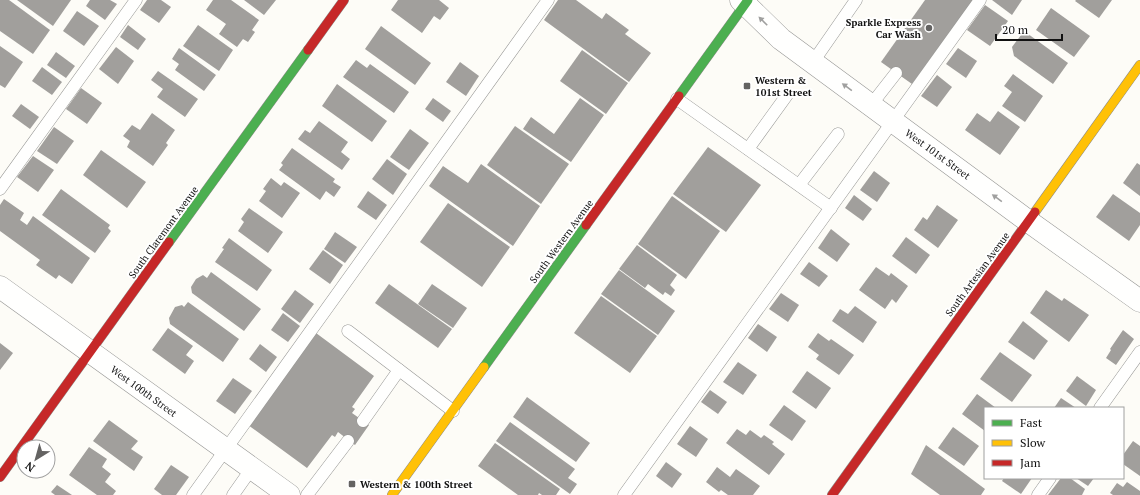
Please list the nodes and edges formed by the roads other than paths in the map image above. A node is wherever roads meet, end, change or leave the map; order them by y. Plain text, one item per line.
1 (136, 0) edge
2 (344, 0) edge
3 (548, 0) edge
4 (856, 0) edge
5 (980, 0) edge
6 (745, 1) edge
7 (813, 62) junction
8 (1140, 65) edge
9 (896, 73) dead end
10 (787, 95) dead end
11 (677, 99) junction
12 (871, 105) junction
13 (893, 121) junction
14 (838, 134) dead end
15 (748, 149) junction
16 (799, 185) junction
17 (0, 189) edge
18 (831, 208) junction
19 (1028, 221) junction
20 (0, 287) edge
21 (1140, 301) edge
22 (348, 332) dead end
23 (90, 352) junction
24 (1140, 352) edge
25 (399, 370) junction
26 (1101, 407) edge
27 (453, 411) junction
28 (363, 421) dead end
29 (348, 441) dead end
30 (226, 450) junction
31 (252, 468) junction
32 (0, 477) edge
33 (1049, 479) edge
34 (193, 495) edge
35 (233, 495) edge
36 (288, 495) edge
37 (307, 495) edge
38 (392, 495) edge
39 (624, 495) edge
40 (832, 495) edge
41 (1038, 495) edge

1 - 17 lane
2 - 23 street, South Claremont Avenue
3 - 30 lane
4 - 7 lane
5 - 13 lane
7 -> 6 street, West 101st Street
6 - 11 street, South Western Avenue
12 -> 7 street, West 101st Street
8 - 19 street, South Artesian Avenue
9 - 12 lane
10 - 15 lane
11 - 15 lane
11 - 27 street, South Western Avenue
12 - 13 street, West 101st Street
13 - 18 lane
19 -> 13 street, West 101st Street
14 - 16 lane
15 - 16 lane
16 - 18 lane
18 - 39 lane
19 - 21 street, West 101st Street
19 - 40 street, South Artesian Avenue
20 - 23 street, West 100th Street
22 - 25 lane
23 - 30 street, West 100th Street
23 - 32 street, South Claremont Avenue
24 - 26 lane
25 - 27 lane
25 - 28 lane
27 - 38 street, South Western Avenue
29 - 37 lane
30 - 31 street, West 100th Street
30 - 34 lane
31 - 35 lane
31 - 36 street, West 100th Street
33 - 41 lane

